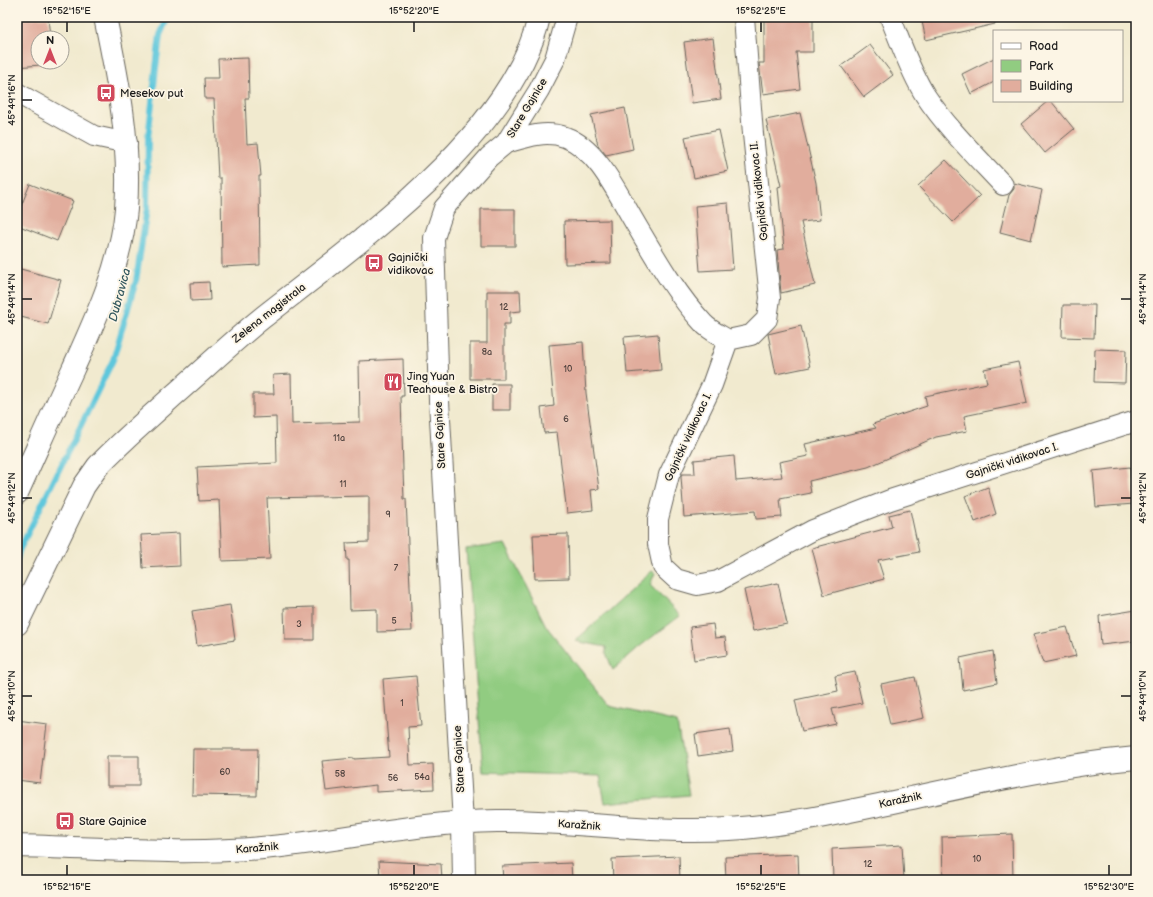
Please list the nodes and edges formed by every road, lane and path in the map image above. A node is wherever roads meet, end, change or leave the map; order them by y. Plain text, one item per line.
1 (105, 17) edge
2 (539, 17) edge
3 (567, 17) edge
4 (744, 17) edge
5 (890, 17) edge
6 (17, 93) edge
7 (127, 143) junction
8 (506, 143) junction
9 (1002, 185) dead end
10 (728, 340) junction
11 (1136, 421) edge
12 (17, 493) edge
13 (19, 613) edge
14 (1136, 758) edge
15 (463, 823) junction
16 (17, 846) edge
17 (464, 880) edge

1 - 7 street
2 - 13 street, Zelena magistrala
3 - 8 street, Stare Gajnice
4 - 10 street, Gajnički vidikovac II.
5 - 9 street
6 - 7 street
7 - 12 street
8 - 10 street
8 - 15 street, Stare Gajnice
10 - 11 street, Gajnički vidikovac I.
14 - 15 street, Karažnik
15 - 16 street, Karažnik
15 - 17 street

